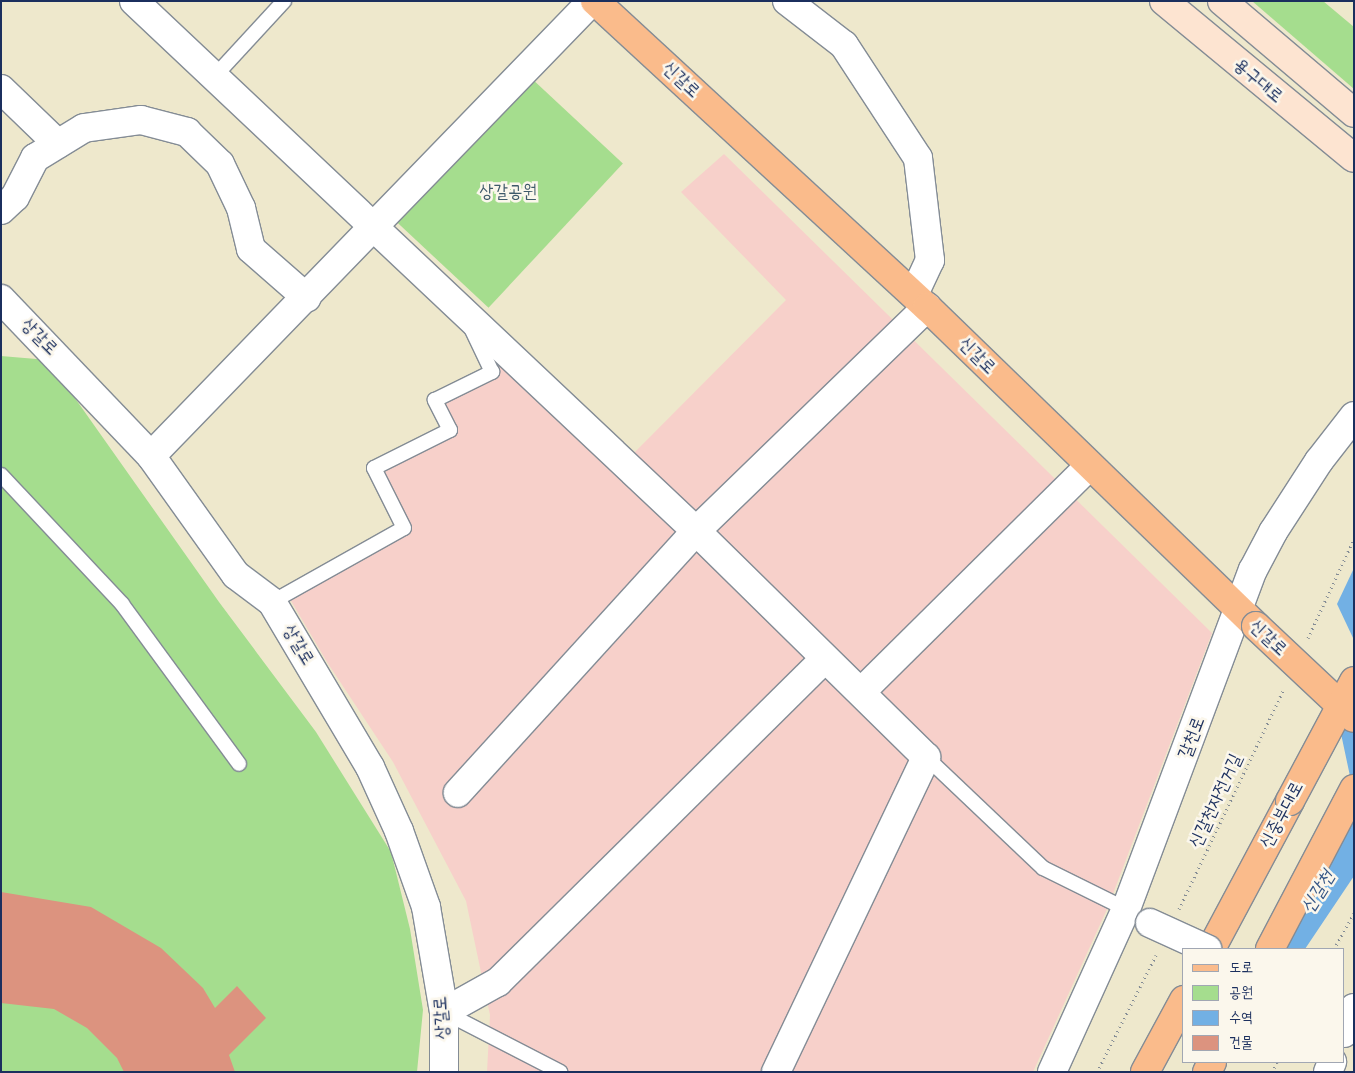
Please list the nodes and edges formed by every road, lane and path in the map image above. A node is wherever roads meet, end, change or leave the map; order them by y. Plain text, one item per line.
1 (134, 1) edge
2 (284, 1) edge
3 (593, 1) edge
4 (787, 1) edge
5 (1141, 1) edge
6 (1164, 1) edge
7 (1222, 1) edge
8 (213, 78) junction
9 (1, 89) edge
10 (1284, 102) junction
11 (1354, 112) edge
12 (58, 144) junction
13 (1354, 158) edge
14 (1, 210) edge
15 (372, 227) junction
16 (307, 298) junction
17 (1, 299) edge
18 (920, 301) junction
19 (462, 312) junction
20 (1354, 416) edge
21 (152, 456) junction
22 (1089, 466) junction
23 (1, 475) edge
24 (696, 531) junction
25 (1354, 539) edge
26 (272, 602) junction
27 (1247, 618) junction
28 (1304, 646) dead end
29 (825, 658) junction
30 (1288, 681) dead end
31 (1354, 682) edge
32 (860, 692) junction
33 (1354, 718) edge
34 (926, 757) junction
35 (239, 764) dead end
36 (1354, 789) edge
37 (458, 793) dead end
38 (1126, 909) junction
39 (1178, 911) dead end
40 (1354, 913) edge
41 (1155, 935) junction
42 (1203, 948) edge
43 (1212, 948) edge
44 (1271, 948) edge
45 (1335, 948) edge
46 (1182, 1004) edge
47 (444, 1012) junction
48 (444, 1072) edge
49 (560, 1072) edge
50 (776, 1072) edge
51 (1052, 1072) edge
52 (1097, 1072) edge
53 (1145, 1072) edge

1 - 8 street
2 - 8 lane
3 - 15 street
3 - 18 main road, 신갈로
4 - 18 street
5 - 10 main road
6 - 10 main road, 용구대로
7 - 11 main road
8 - 15 street
9 - 12 street
10 - 13 main road, 용구대로
12 - 14 street
12 - 16 street
15 - 16 street
15 - 19 street
16 - 21 street
17 - 21 street, 상갈로
18 - 22 main road, 신갈로
18 - 24 street
19 - 24 street
19 - 26 lane
20 - 27 street, 갈천로
21 - 26 street, 상갈로
22 - 27 main road, 신갈로
22 - 32 street
23 - 35 lane
24 - 29 street
24 - 37 street
25 - 28 path
26 - 47 street, 상갈로
27 - 33 main road, 신갈로, bridge
27 - 38 street, 갈천로
29 - 32 street
29 - 47 street
30 - 39 path, 신갈천자전거길
31 - 43 main road, 신중부대로, bridge
32 - 34 street
34 - 38 lane
34 - 50 street
36 - 44 main road
38 - 41 street
38 - 51 street, 갈천로
40 - 45 path
41 - 42 street, bridge
41 - 52 path
46 - 53 main road
47 - 48 street, 상갈로
47 - 49 lane

